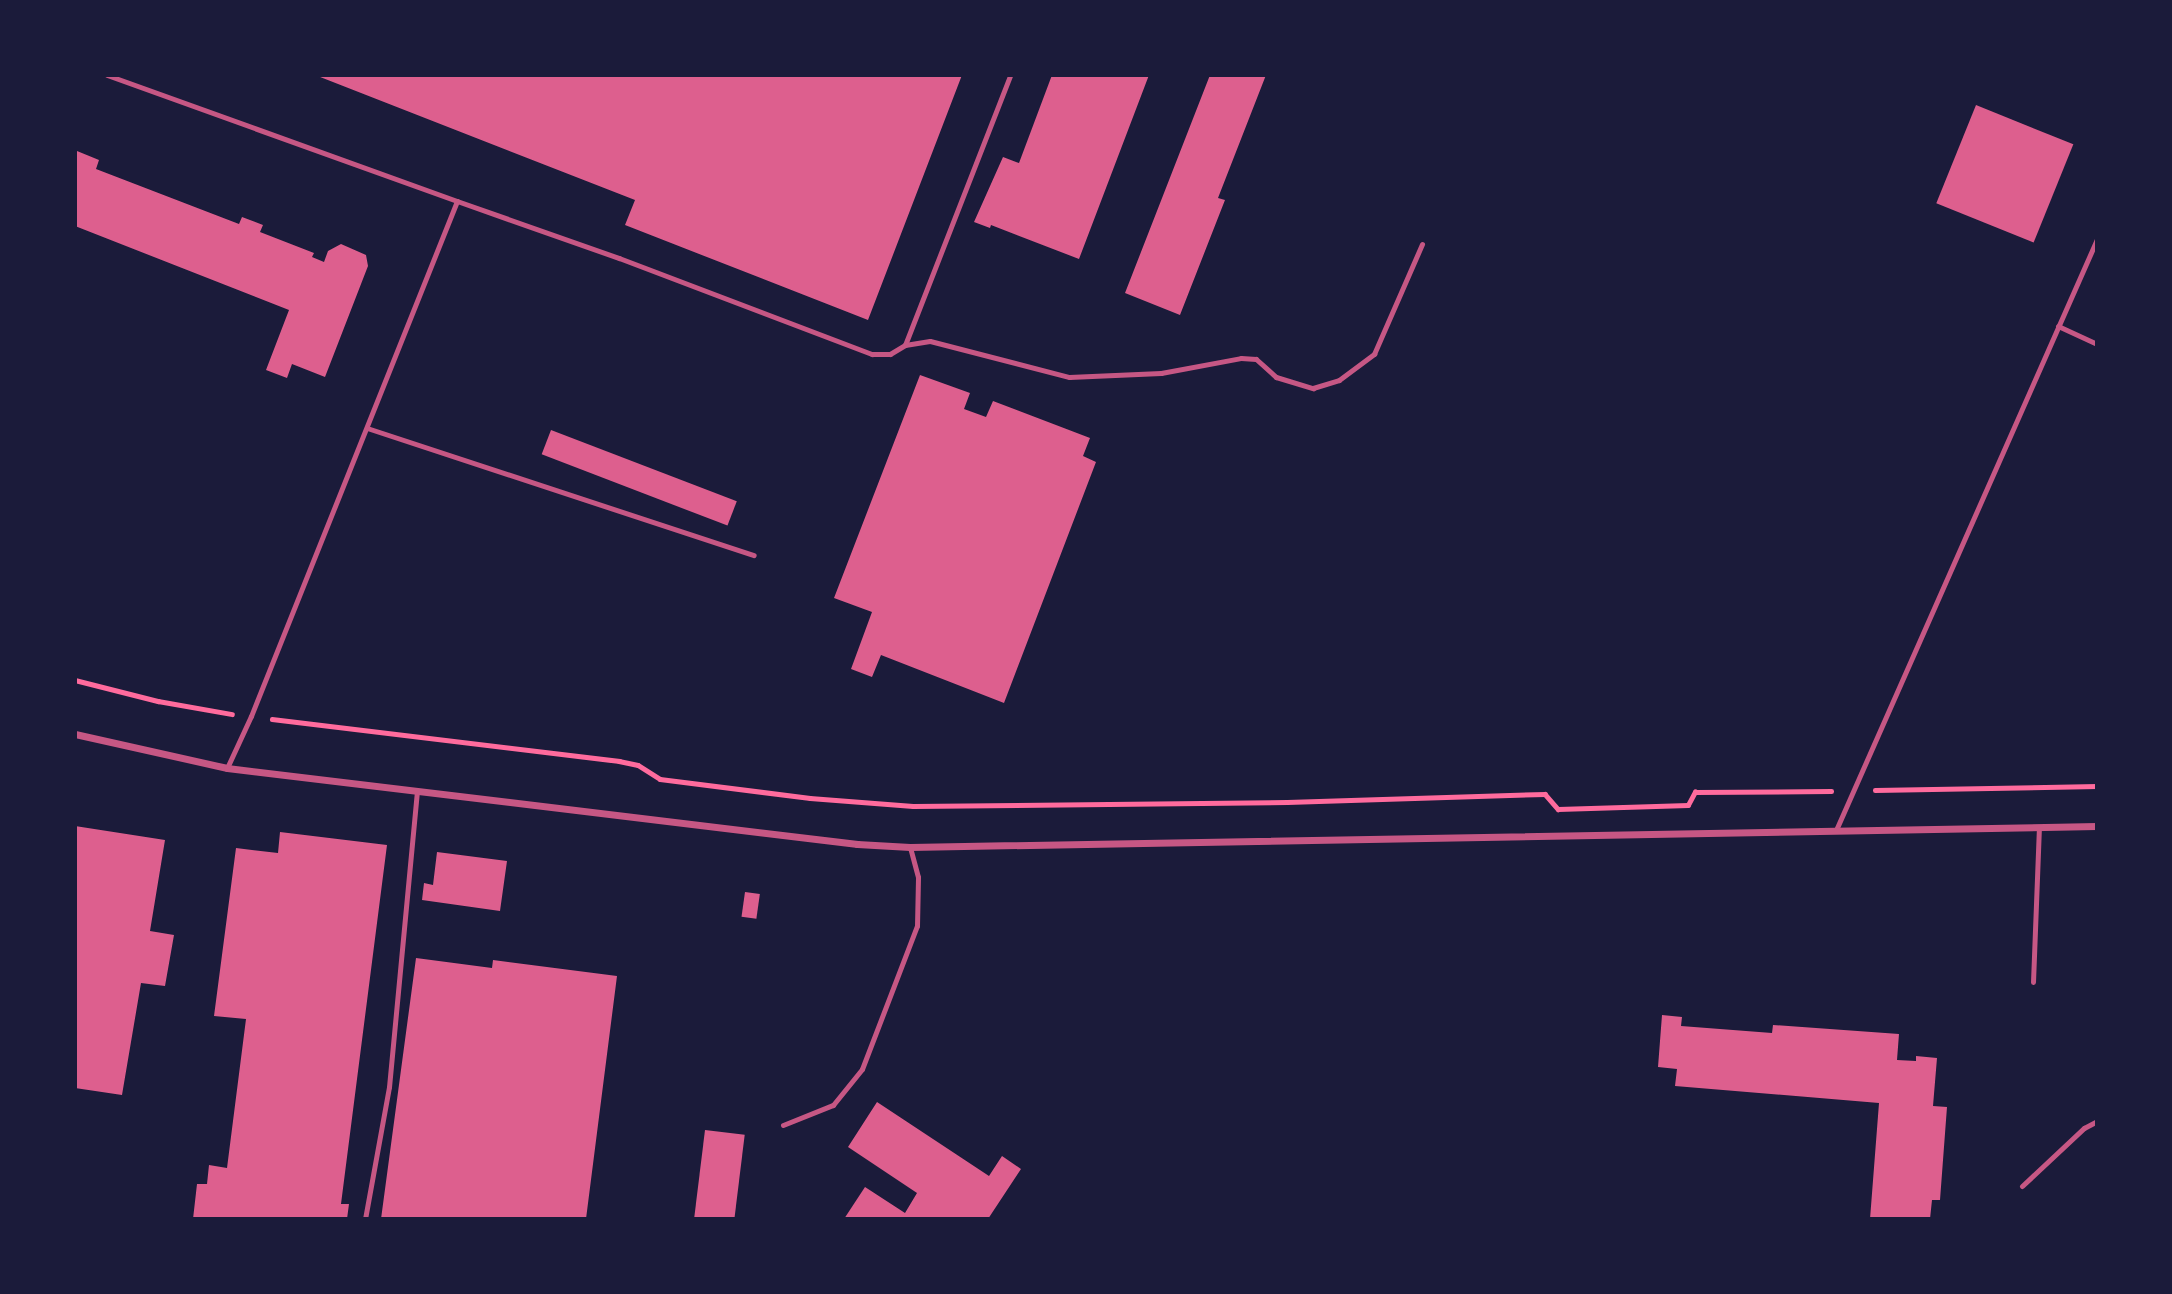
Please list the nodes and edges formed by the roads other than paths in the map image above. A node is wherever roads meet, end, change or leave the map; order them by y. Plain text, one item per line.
1 (107, 75) edge
2 (1010, 75) edge
3 (457, 201) junction
4 (2097, 239) edge
5 (1422, 244) dead end
6 (2058, 326) junction
7 (2097, 344) edge
8 (905, 345) junction
9 (367, 428) junction
10 (754, 555) dead end
11 (75, 734) edge
12 (227, 768) junction
13 (417, 790) junction
14 (2097, 826) edge
15 (2039, 827) junction
16 (1836, 830) junction
17 (910, 847) junction
18 (2033, 982) dead end
19 (2097, 1121) edge
20 (782, 1125) dead end
21 (2022, 1186) dead end
22 (365, 1219) edge

1 - 3 lane
2 - 8 lane
3 - 8 lane
3 - 9 lane
4 - 6 lane
5 - 8 lane
6 - 7 lane
6 - 16 lane
9 - 10 lane
9 - 12 lane
11 - 12 street
12 - 13 street
13 - 17 street
13 - 22 lane
14 - 15 street
15 - 16 street
15 - 18 lane
16 - 17 street
17 - 20 lane
19 - 21 lane

